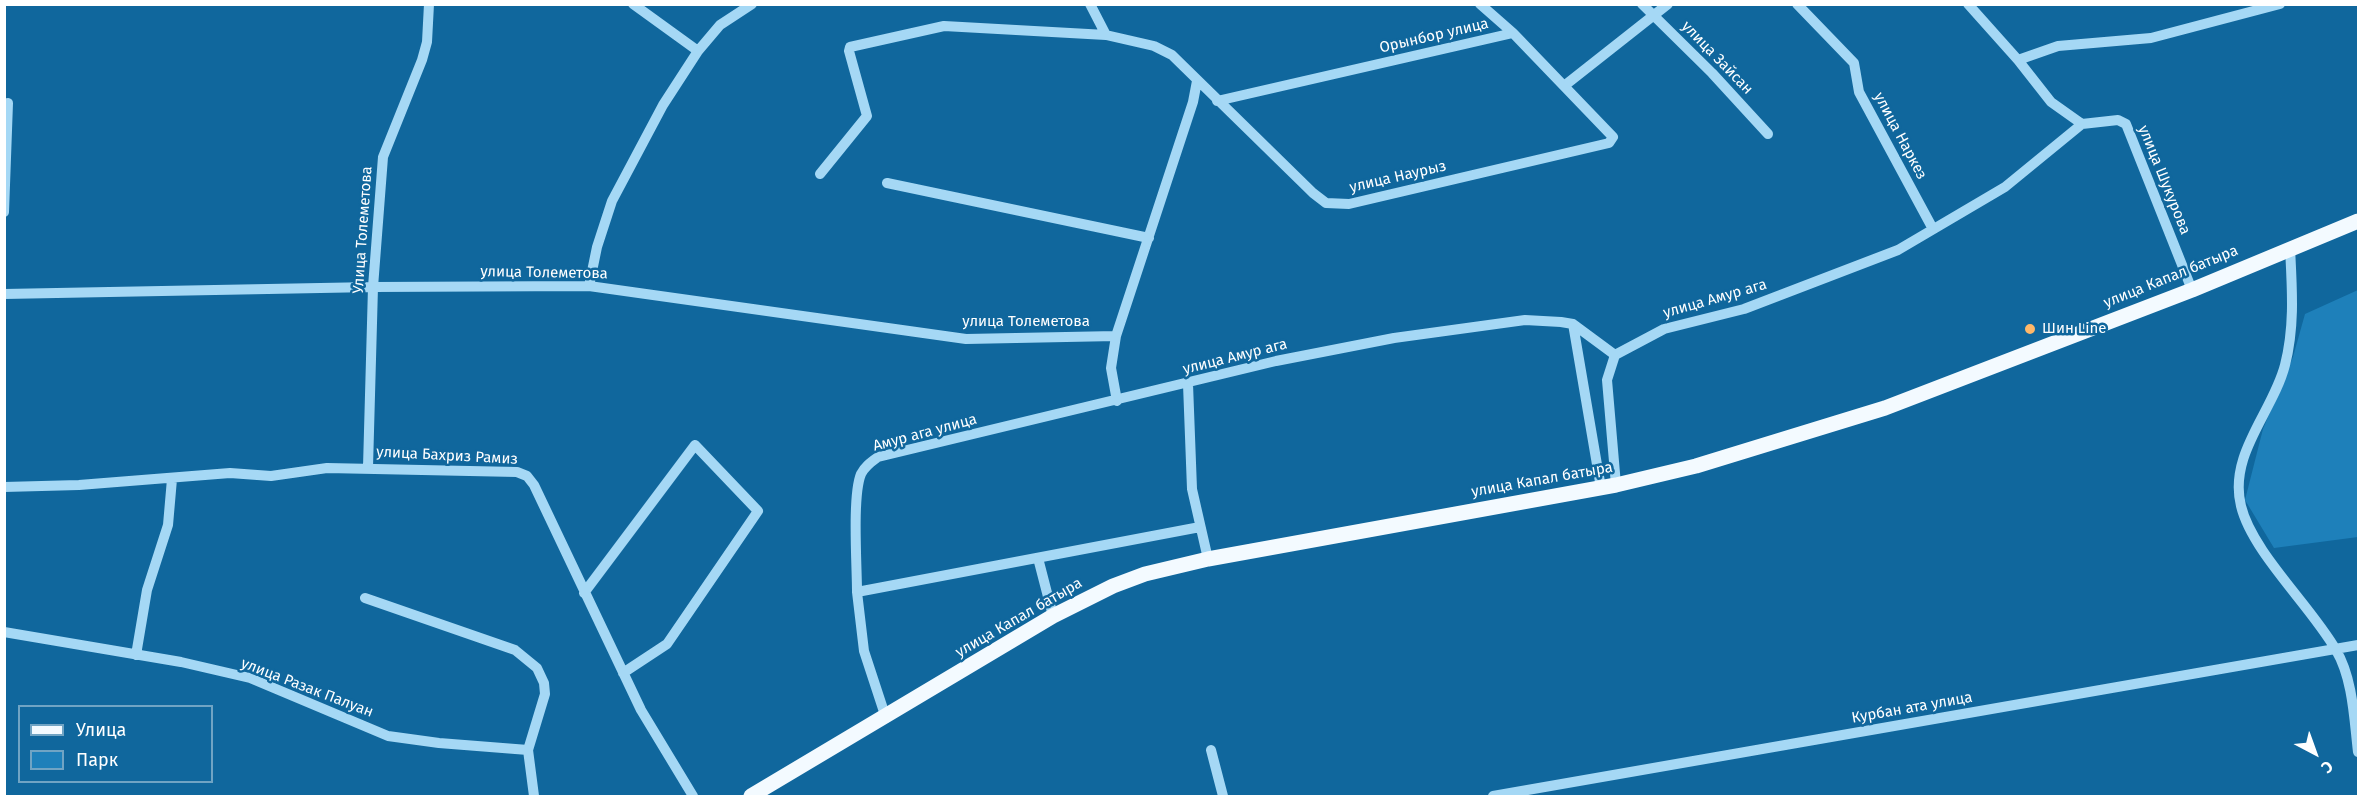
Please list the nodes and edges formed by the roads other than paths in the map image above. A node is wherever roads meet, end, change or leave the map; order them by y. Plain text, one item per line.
1 (429, 4) edge
2 (633, 4) edge
3 (752, 4) edge
4 (1090, 4) edge
5 (1480, 4) edge
6 (1642, 4) edge
7 (1668, 4) edge
8 (1797, 4) edge
9 (1968, 4) edge
10 (2280, 4) edge
11 (1654, 16) junction
12 (1513, 33) junction
13 (1106, 35) junction
14 (698, 51) junction
15 (2018, 60) junction
16 (1197, 81) junction
17 (1564, 86) junction
18 (1217, 101) junction
19 (8, 103) dead end
20 (2082, 124) junction
21 (1768, 134) dead end
22 (820, 174) dead end
23 (887, 183) dead end
24 (4, 212) edge
25 (2358, 221) edge
26 (1934, 229) junction
27 (1149, 238) junction
28 (2290, 248) junction
29 (589, 286) junction
30 (373, 287) junction
31 (2192, 290) junction
32 (4, 294) edge
33 (1573, 324) junction
34 (1116, 336) junction
35 (1615, 355) junction
36 (1188, 384) junction
37 (1117, 401) junction
38 (368, 467) junction
39 (172, 479) junction
40 (4, 487) edge
41 (1609, 487) junction
42 (1200, 527) junction
43 (1038, 558) junction
44 (1208, 559) junction
45 (857, 592) junction
46 (584, 593) junction
47 (365, 598) dead end
48 (1053, 616) junction
49 (4, 632) edge
50 (2358, 645) edge
51 (2336, 649) junction
52 (136, 655) junction
53 (623, 674) junction
54 (885, 718) junction
55 (528, 750) junction
56 (1211, 750) dead end
57 (2358, 752) edge
58 (534, 796) edge
59 (693, 796) edge
60 (751, 796) edge
61 (1223, 796) edge
62 (1493, 796) edge

1 - 30 street, Улица Толеметова
2 - 14 street
3 - 14 street
4 - 13 street
5 - 12 street
6 - 11 street, улица Зайсан
7 - 11 street
8 - 26 street, улица Наркез
9 - 15 street
10 - 15 street
11 - 17 street
11 - 21 street, улица Зайсан
12 - 17 street
12 - 18 street, Орынбор улица
13 - 16 street, улица Наурыз
13 - 22 street, улица Наурыз
14 - 29 street
15 - 20 street
16 - 18 street, улица Наурыз
16 - 27 street
17 - 18 street, улица Наурыз
19 - 24 street
20 - 26 street, улица Амур ага
20 - 31 street, улица Шукурова
23 - 27 street
25 - 28 main road, улица Капал батыра
26 - 35 street, улица Амур ага
27 - 34 street
28 - 31 main road, улица Капал батыра
28 - 51 street
29 - 30 street, улица Толеметова
29 - 34 street, улица Толеметова
30 - 32 street, улица Толеметова
30 - 38 street, Улица Толеметова
31 - 41 main road, улица Капал батыра
33 - 35 street
33 - 36 street, улица Амур ага
33 - 41 street
34 - 37 street
35 - 41 street
36 - 37 street, улица Амур ага
36 - 42 street
37 - 45 street, Амур ага улица
38 - 39 street, улица Бахриз Рамиз
38 - 46 street, улица Бахриз Рамиз
39 - 40 street, улица Бахриз Рамиз
39 - 52 street
41 - 44 main road, улица Капал батыра
42 - 43 street
42 - 44 street
43 - 45 street
43 - 48 street
44 - 48 main road, улица Капал батыра
45 - 54 street
46 - 53 street, улица Бахриз Рамиз
46 - 53 street
47 - 55 street
48 - 54 main road, улица Капал батыра
49 - 52 street, улица Разак Палуан
50 - 51 street, Курбан ата улица
51 - 57 street
51 - 62 street, Курбан ата улица
52 - 55 street, улица Разак Палуан
53 - 59 street, улица Бахриз Рамиз
54 - 60 main road, улица Капал батыра
55 - 58 street
56 - 61 street

